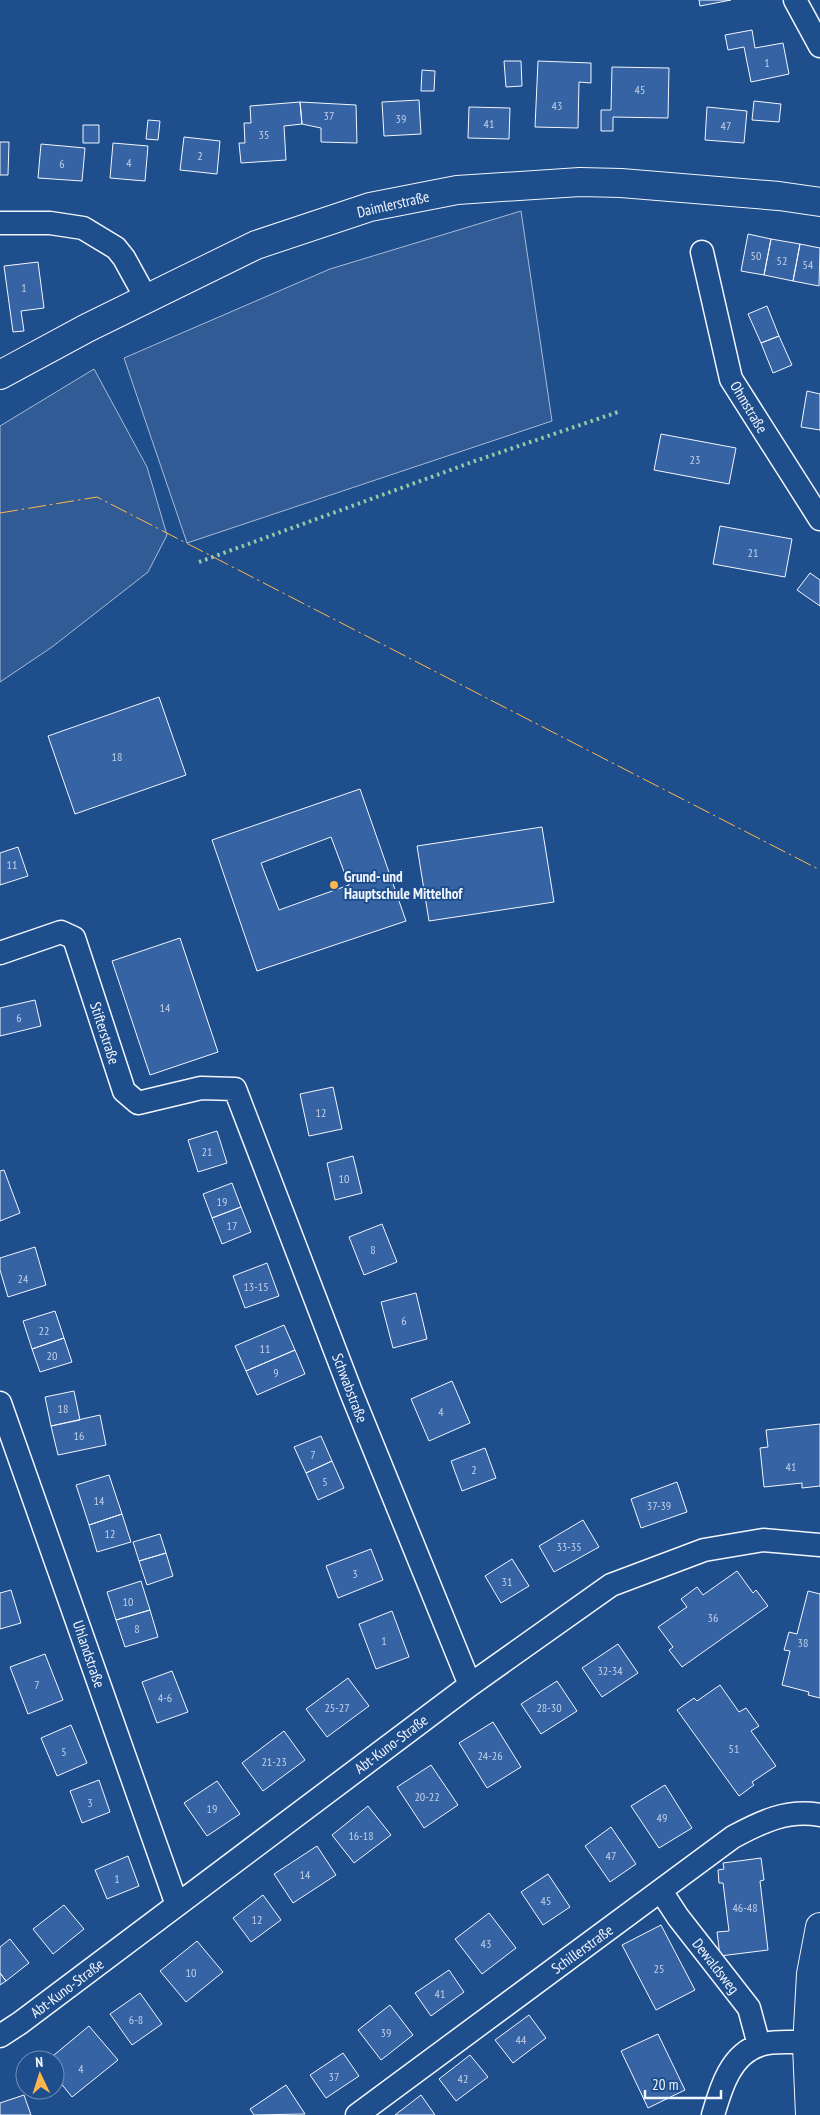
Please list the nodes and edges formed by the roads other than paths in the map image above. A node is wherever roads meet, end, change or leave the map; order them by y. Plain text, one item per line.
1 (795, 0) edge
2 (820, 46) edge
3 (820, 202) edge
4 (0, 223) edge
5 (702, 252) dead end
6 (146, 298) junction
7 (0, 375) edge
8 (820, 519) edge
9 (0, 953) edge
10 (235, 1089) joint
11 (0, 1403) edge
12 (820, 1545) edge
13 (470, 1685) junction
14 (820, 1815) edge
15 (661, 1890) junction
16 (177, 1904) junction
17 (820, 1927) edge
18 (815, 1974) edge
19 (0, 2036) edge
20 (807, 2042) junction
21 (759, 2046) junction
22 (357, 2115) edge
23 (713, 2115) edge
24 (810, 2115) edge

1 - 2 street
3 - 6 main road, Daimlerstraße
4 - 6 street
5 - 8 street, Ohmstraße
6 - 7 main road, Daimlerstraße
9 - 10 street, Stifterstraße
10 - 13 street, Schwabstraße
11 - 16 street, Uhlandstraße
12 - 13 street, Abt-Kuno-Straße
13 - 16 street, Abt-Kuno-Straße
14 - 15 street, Schillerstraße
15 - 21 street, Dewaldsweg
15 - 22 street, Schillerstraße
16 - 19 street, Abt-Kuno-Straße
17 - 18 main road
18 - 20 main road
20 - 21 street
20 - 24 main road
21 - 23 street

